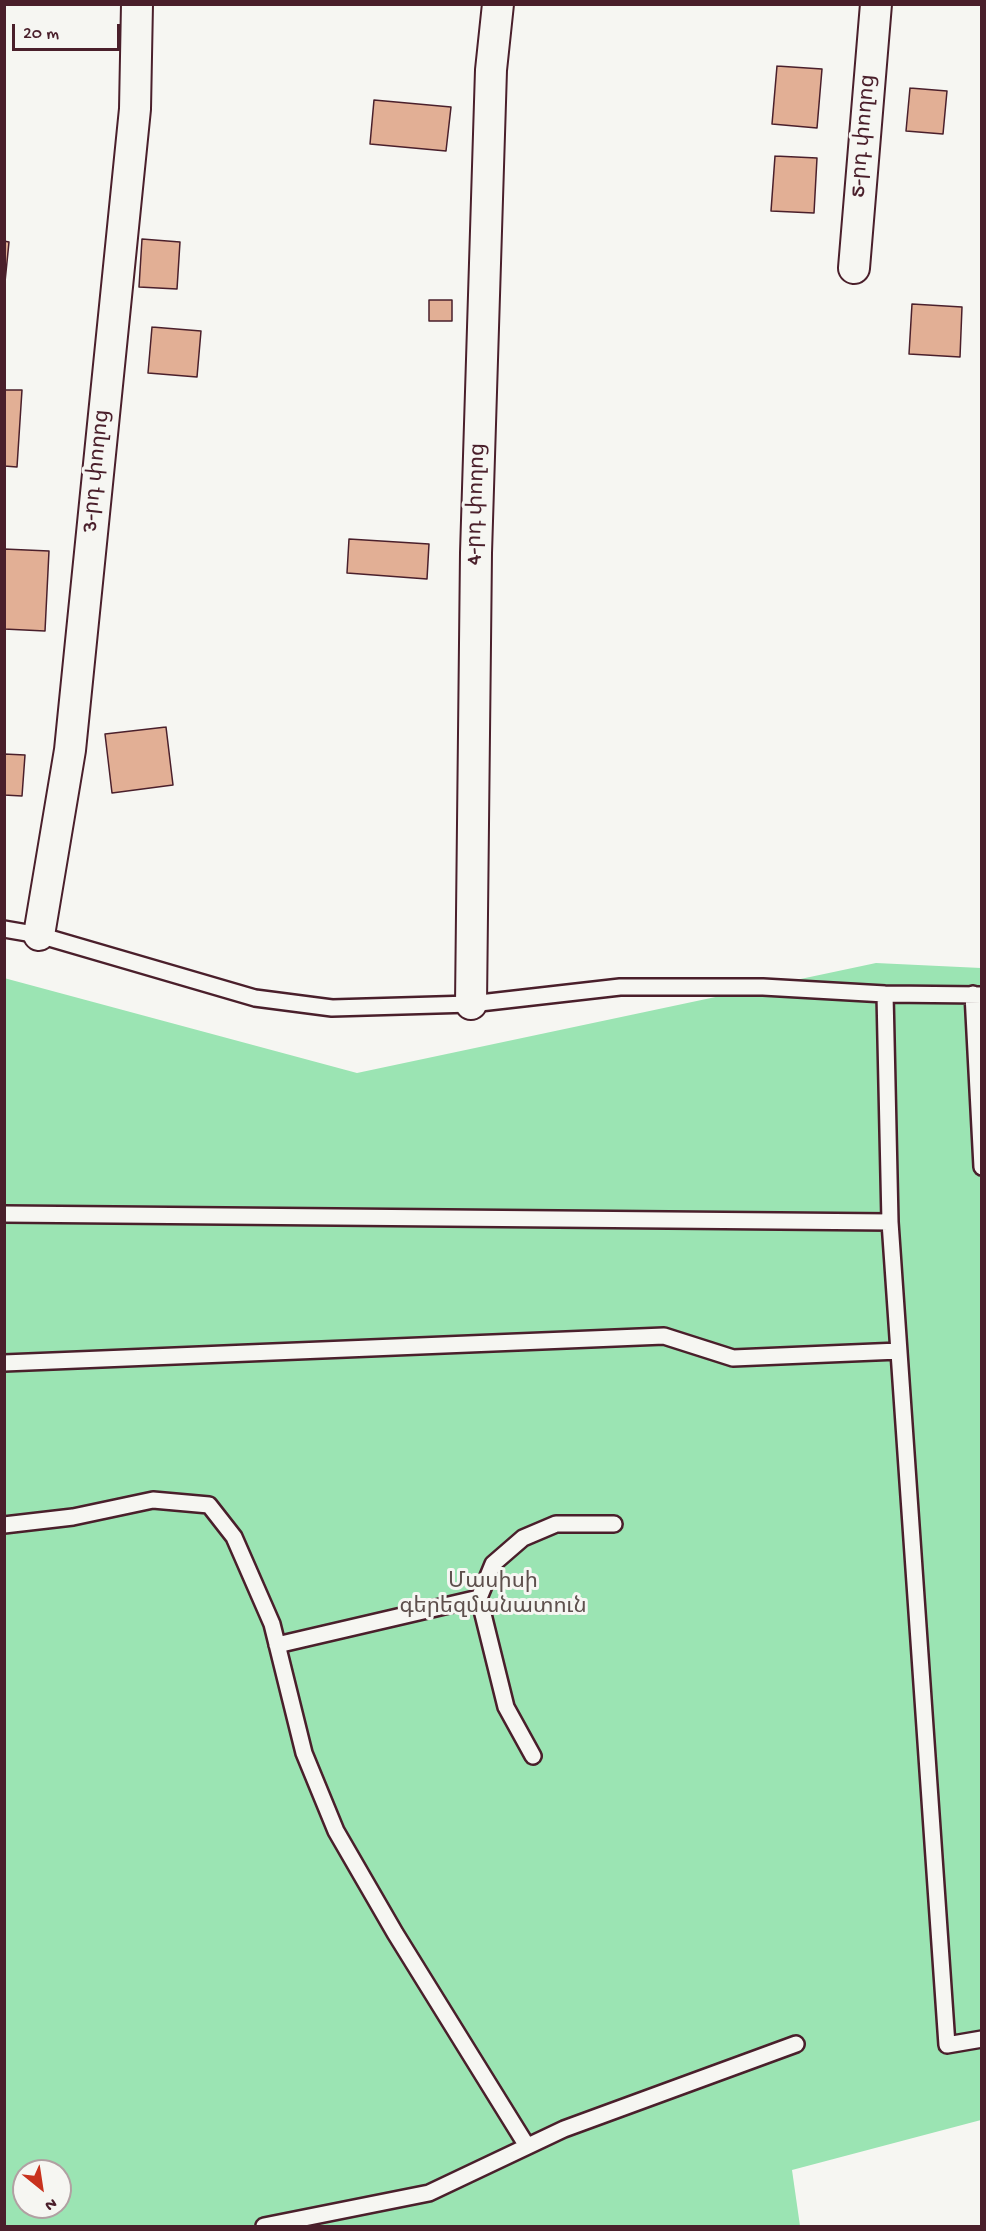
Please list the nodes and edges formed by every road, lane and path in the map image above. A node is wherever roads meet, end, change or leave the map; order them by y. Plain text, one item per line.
1 (137, 4) edge
2 (498, 4) edge
3 (876, 4) edge
4 (854, 268) dead end
5 (4, 929) edge
6 (39, 934) junction
7 (885, 994) junction
8 (977, 994) edge
9 (471, 1004) junction
10 (981, 1167) edge
11 (4, 1214) edge
12 (890, 1222) junction
13 (899, 1351) junction
14 (4, 1363) edge
15 (614, 1524) dead end
16 (4, 1525) edge
17 (479, 1598) junction
18 (277, 1645) junction
19 (533, 1756) dead end
20 (981, 2039) edge
21 (796, 2044) dead end
22 (527, 2146) junction
23 (264, 2226) edge

1 - 6 street, 3-րդ փողոց
2 - 9 street, 4-րդ փողոց
3 - 4 street, 5-րդ փողոց
5 - 6 lane
6 - 9 lane
7 - 8 lane
7 - 9 lane
7 - 12 lane
8 - 10 lane
11 - 12 lane
12 - 13 lane
13 - 14 lane
13 - 20 lane
15 - 17 lane
16 - 18 lane
17 - 18 lane
17 - 19 lane
18 - 22 lane
21 - 22 lane
22 - 23 lane

